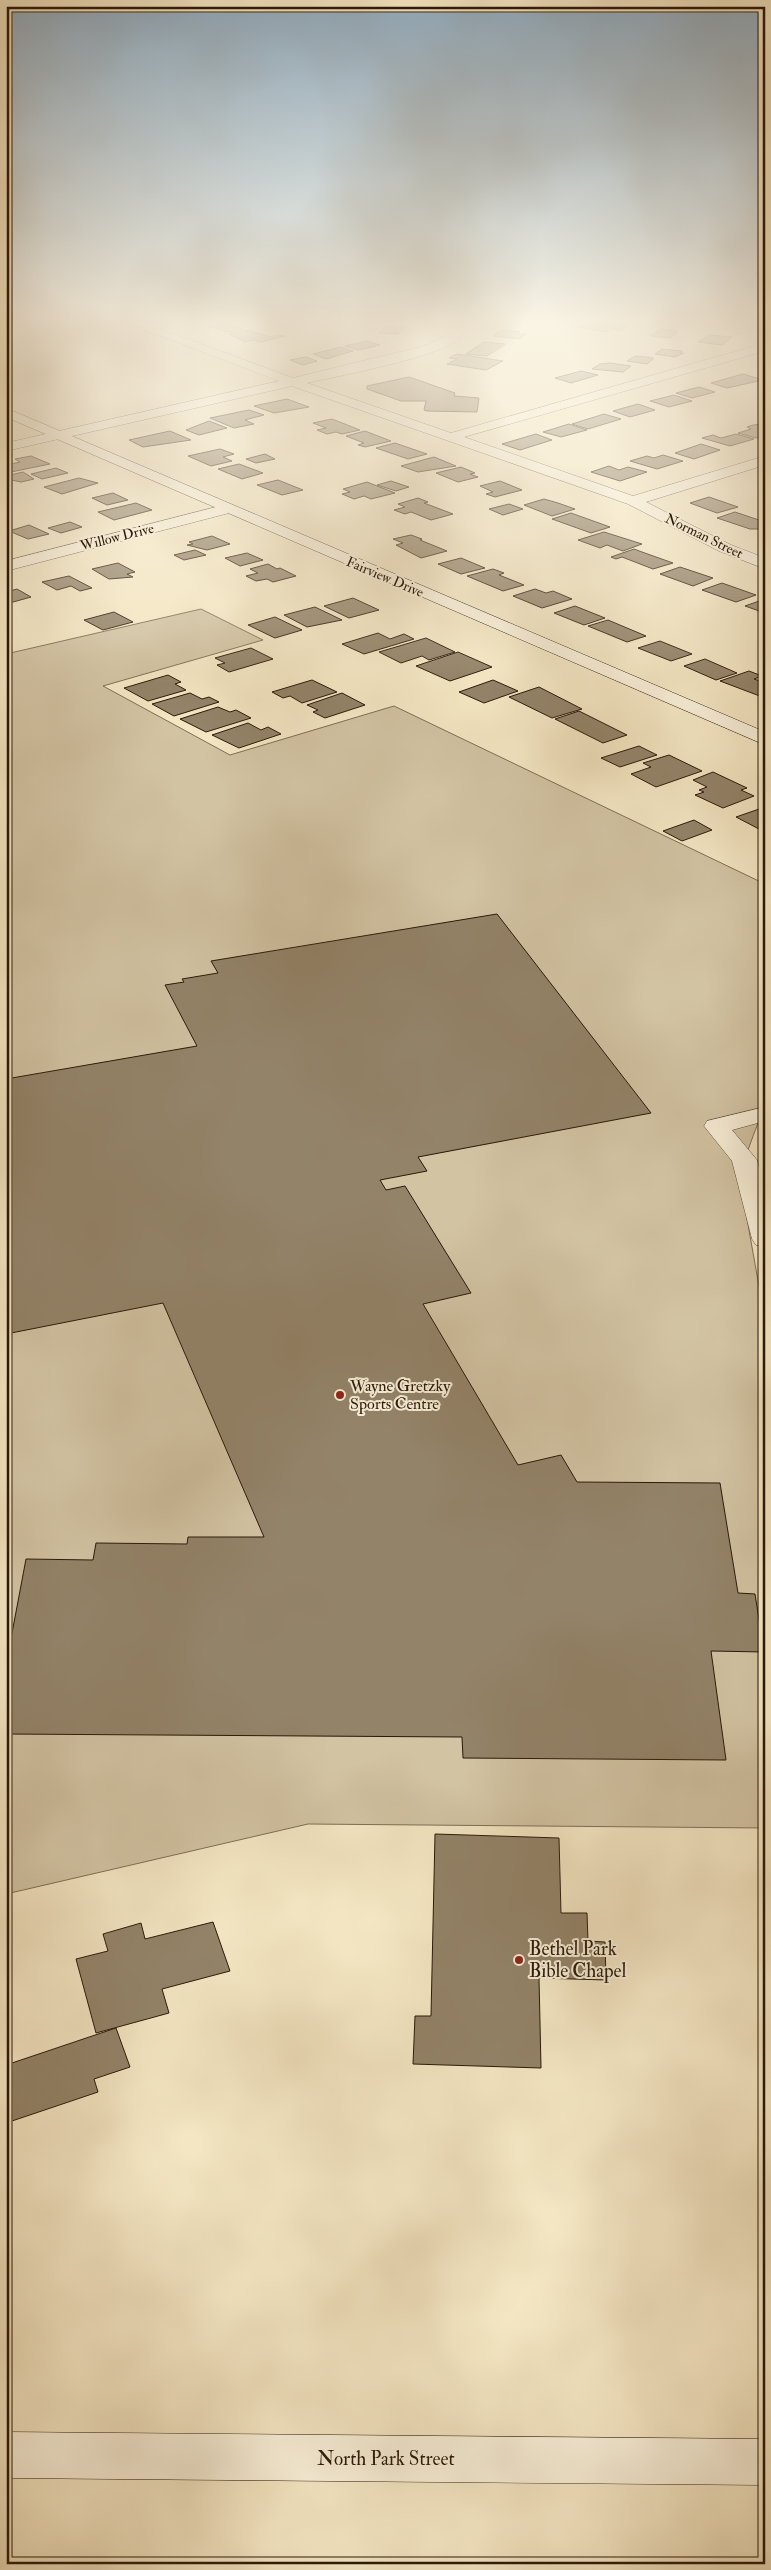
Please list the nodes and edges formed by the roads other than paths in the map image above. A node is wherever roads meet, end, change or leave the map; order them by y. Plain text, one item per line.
1 (20, 444) edge
2 (79, 444) edge
3 (471, 444) edge
4 (6, 447) edge
5 (765, 460) edge
6 (633, 501) junction
7 (228, 509) junction
8 (765, 564) edge
9 (6, 566) edge
10 (765, 739) edge
11 (765, 1114) edge
12 (765, 1239) edge
13 (6, 2455) edge
14 (765, 2462) edge

1 - 4 street
2 - 7 street, Fairview Drive
3 - 6 street, Norman Street
5 - 6 street
6 - 8 street, Norman Street
7 - 9 street, Willow Drive
7 - 10 street, Fairview Drive
11 - 12 street
13 - 14 street, North Park Street

